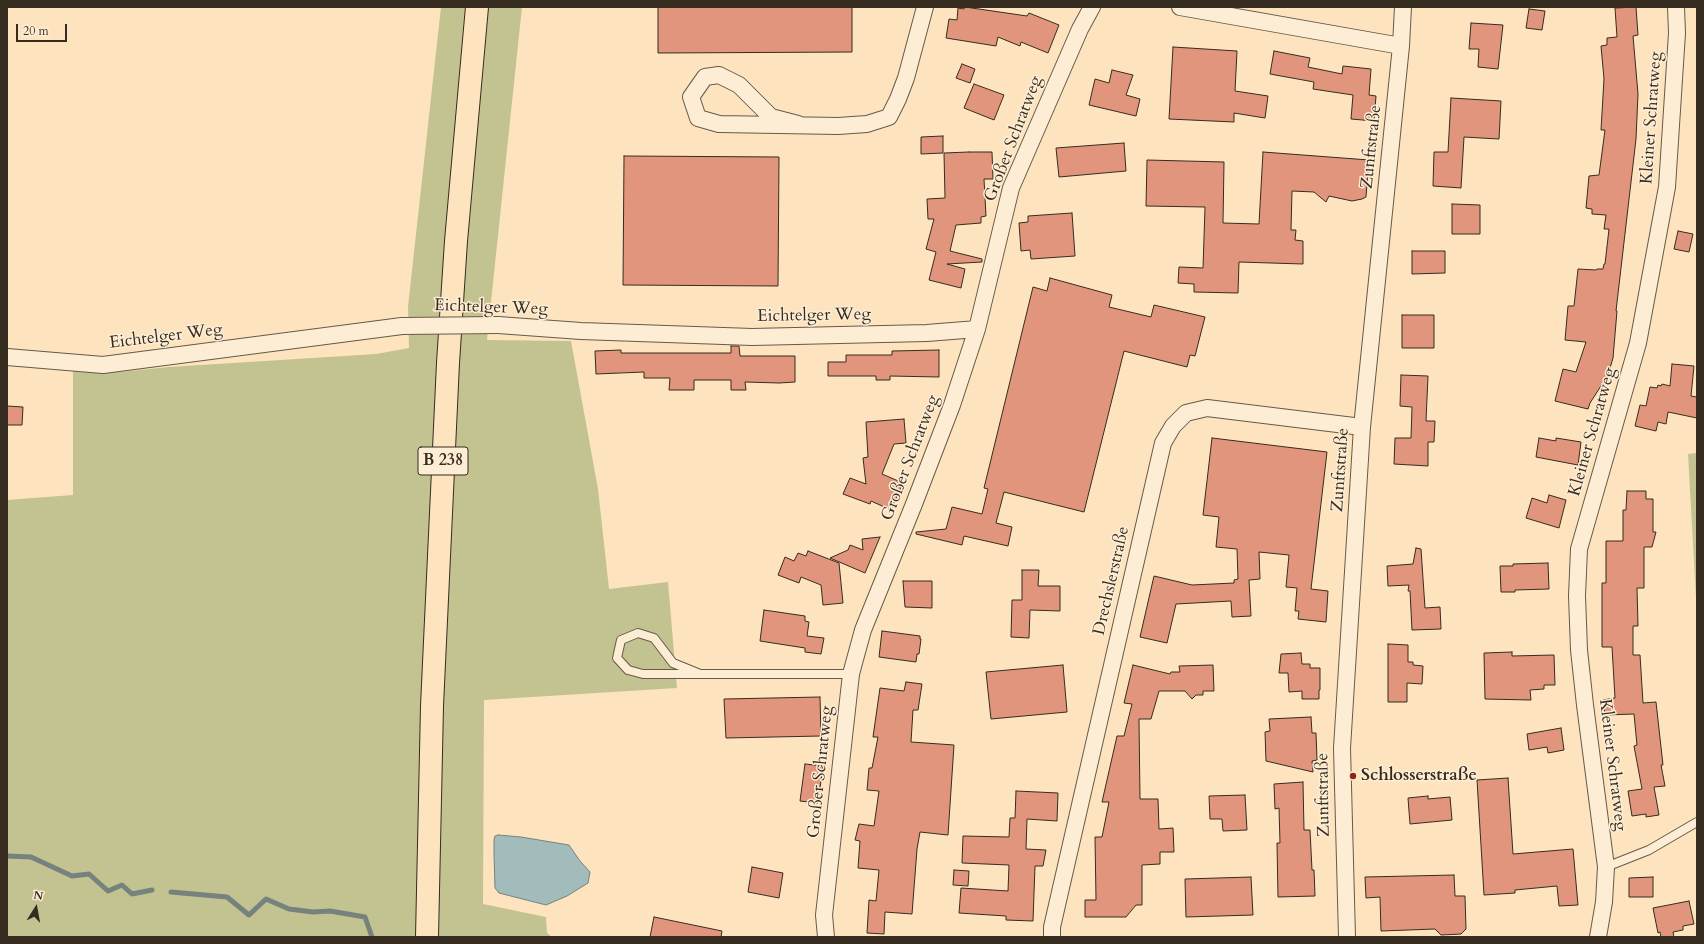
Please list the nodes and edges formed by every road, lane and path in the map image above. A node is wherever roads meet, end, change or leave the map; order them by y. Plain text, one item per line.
1 (477, 7) edge
2 (925, 7) edge
3 (1092, 7) edge
4 (1180, 7) edge
5 (1403, 7) edge
6 (1676, 7) edge
7 (1401, 46) junction
8 (798, 124) junction
9 (977, 329) junction
10 (7, 357) edge
11 (1362, 427) junction
12 (700, 674) junction
13 (851, 674) junction
14 (1697, 822) edge
15 (1606, 867) junction
16 (427, 937) edge
17 (826, 937) edge
18 (1052, 937) edge
19 (1347, 937) edge
20 (1598, 937) edge

1 - 16 main road, B 238
2 - 8 street
3 - 9 street, Großer Schratweg
4 - 7 street
5 - 7 street, Zunftstraße
6 - 15 street, Kleiner Schratweg
7 - 11 street, Zunftstraße
8 - 8 street
9 - 10 street, Eichtelger Weg, bridge
9 - 13 street, Großer Schratweg
11 - 18 street, Drechslerstraße
11 - 19 street, Zunftstraße
12 - 12 lane
12 - 13 lane
13 - 17 street, Großer Schratweg
14 - 15 lane
15 - 20 street, Kleiner Schratweg

